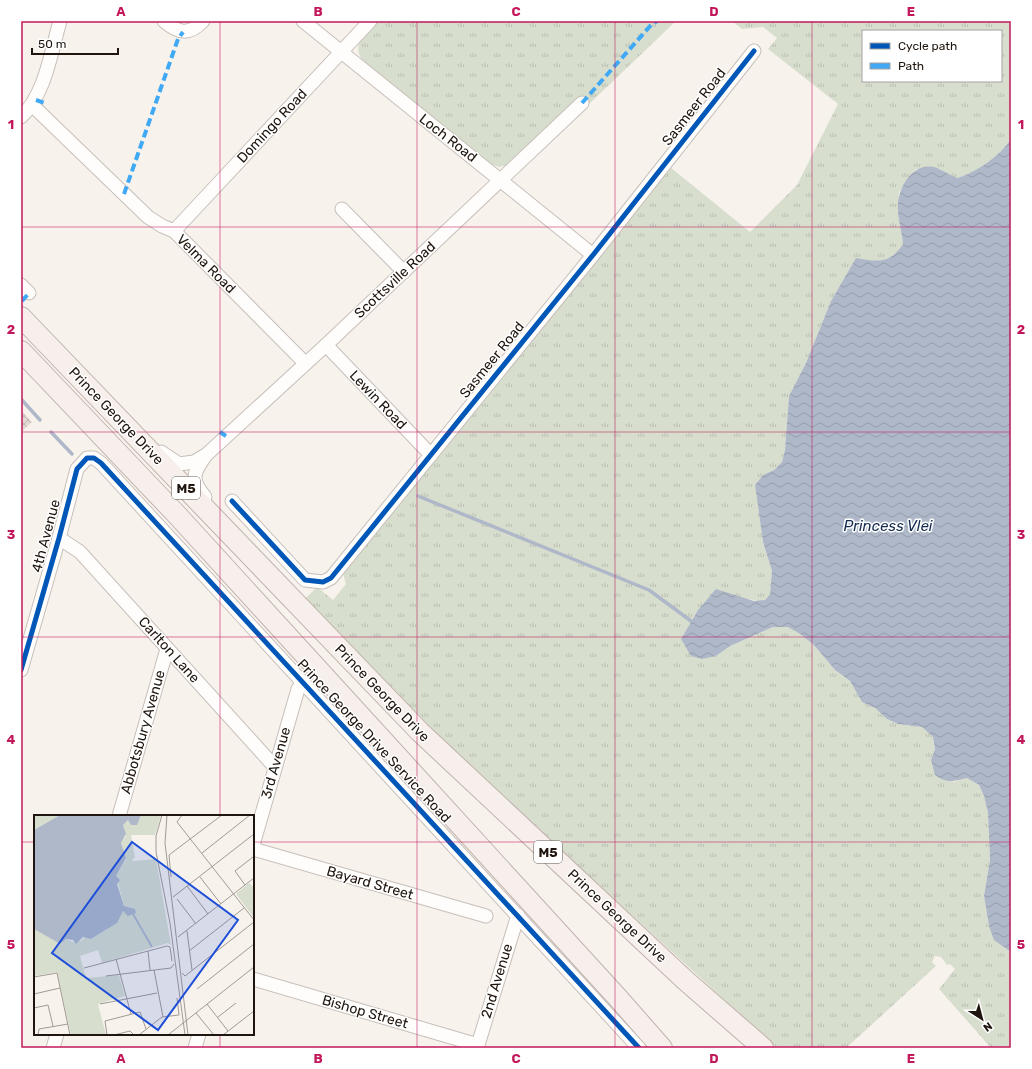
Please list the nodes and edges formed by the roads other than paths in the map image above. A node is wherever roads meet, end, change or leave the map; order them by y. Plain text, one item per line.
1 (60, 21) edge
2 (164, 21) edge
3 (203, 21) edge
4 (303, 21) edge
5 (370, 21) edge
6 (754, 51) dead end
7 (341, 52) junction
8 (582, 103) dead end
9 (32, 106) junction
10 (21, 117) edge
11 (501, 180) junction
12 (342, 209) dead end
13 (174, 231) junction
14 (593, 255) junction
15 (404, 272) junction
16 (21, 317) edge
17 (326, 345) junction
18 (21, 351) edge
19 (305, 363) junction
20 (120, 421) junction
21 (206, 455) junction
22 (431, 455) junction
23 (87, 458) joint
24 (232, 501) dead end
25 (59, 538) junction
26 (251, 555) junction
27 (167, 649) junction
28 (21, 670) edge
29 (303, 682) junction
30 (274, 766) junction
31 (119, 815) edge
32 (254, 841) edge
33 (254, 849) edge
34 (518, 915) junction
35 (486, 916) dead end
36 (254, 979) edge
37 (57, 1035) edge
38 (199, 1035) edge
39 (477, 1047) edge
40 (53, 1048) edge
41 (195, 1048) edge
42 (639, 1048) edge
43 (662, 1048) edge
44 (763, 1048) edge

1 - 9 street
2 - 3 street
4 - 7 street, Loch Road
5 - 7 street, Domingo Road
6 - 14 street, Sasmeer Road
7 - 11 street, Loch Road
7 - 13 street, Domingo Road
8 - 11 street, Scottsville Road
9 - 10 street
9 - 13 street, Velma Road
11 - 14 street, Loch Road
11 - 15 street, Scottsville Road
12 - 15 street
13 - 19 street, Velma Road
14 - 22 street, Sasmeer Road
15 - 17 street, Scottsville Road
16 - 20 main road, Prince George Drive / M5
17 - 19 street, Scottsville Road
17 - 22 street, Lewin Road
18 - 43 main road, Prince George Drive / M5
19 - 21 street, Scottsville Road
20 - 21 street, Scottsville Road
20 - 26 main road, Prince George Drive / M5
21 - 26 street, Scottsville Road
22 - 24 street, Sasmeer Road
23 - 25 street, 4th Avenue
23 - 29 street, Prince George Drive Service Road
25 - 27 street, Carlton Lane
25 - 28 street, 4th Avenue
26 - 44 main road, Prince George Drive / M5
27 - 30 street, Carlton Lane
27 - 31 street, Abbotsbury Avenue
29 - 30 street, 3rd Avenue
29 - 34 street, Prince George Drive Service Road
30 - 32 street, 3rd Avenue
33 - 35 street, Bayard Street
34 - 39 street, 2nd Avenue
34 - 42 street, Prince George Drive Service Road
36 - 39 street, Bishop Street
37 - 40 street
38 - 41 street

